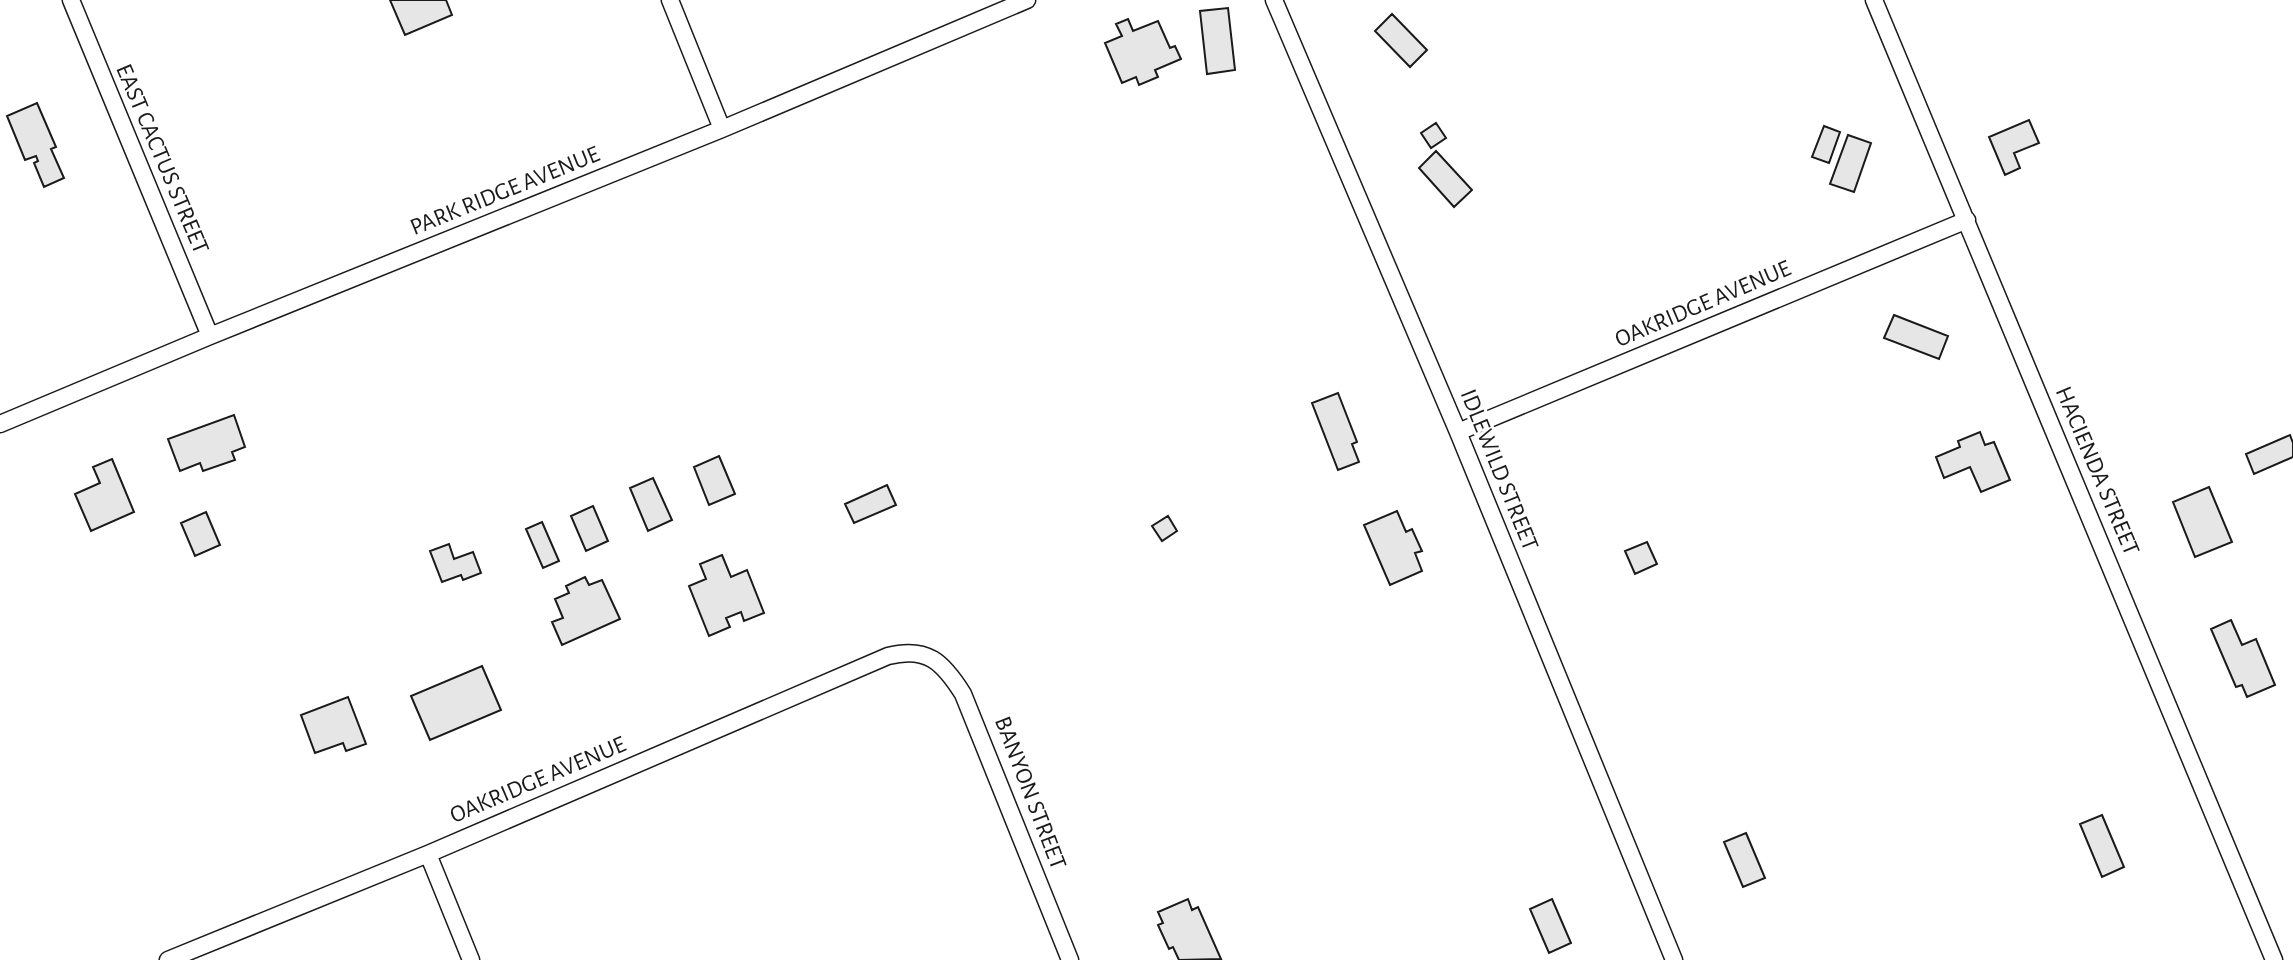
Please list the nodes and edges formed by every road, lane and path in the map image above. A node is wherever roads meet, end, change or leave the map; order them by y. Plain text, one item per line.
1 (71, 0) edge
2 (670, 0) edge
3 (1027, 0) edge
4 (1274, 0) edge
5 (1874, 0) edge
6 (722, 129) junction
7 (1967, 220) junction
8 (210, 336) junction
9 (0, 424) edge
10 (1458, 432) junction
11 (928, 655) joint
12 (428, 854) junction
13 (168, 960) edge
14 (471, 960) edge
15 (1070, 960) edge
16 (1674, 960) edge
17 (2274, 960) edge

1 - 8 street, EAST CACTUS STREET
2 - 6 street
3 - 6 street, PARK RIDGE AVENUE
4 - 10 street, IDLEWILD STREET
5 - 7 street, HACIENDA STREET
6 - 8 street, PARK RIDGE AVENUE
7 - 10 street, OAKRIDGE AVENUE
7 - 17 street, HACIENDA STREET
8 - 9 street, PARK RIDGE AVENUE
10 - 16 street, IDLEWILD STREET
11 - 12 street, OAKRIDGE AVENUE
11 - 15 street, BANYON STREET
12 - 13 street, OAKRIDGE AVENUE
12 - 14 street

